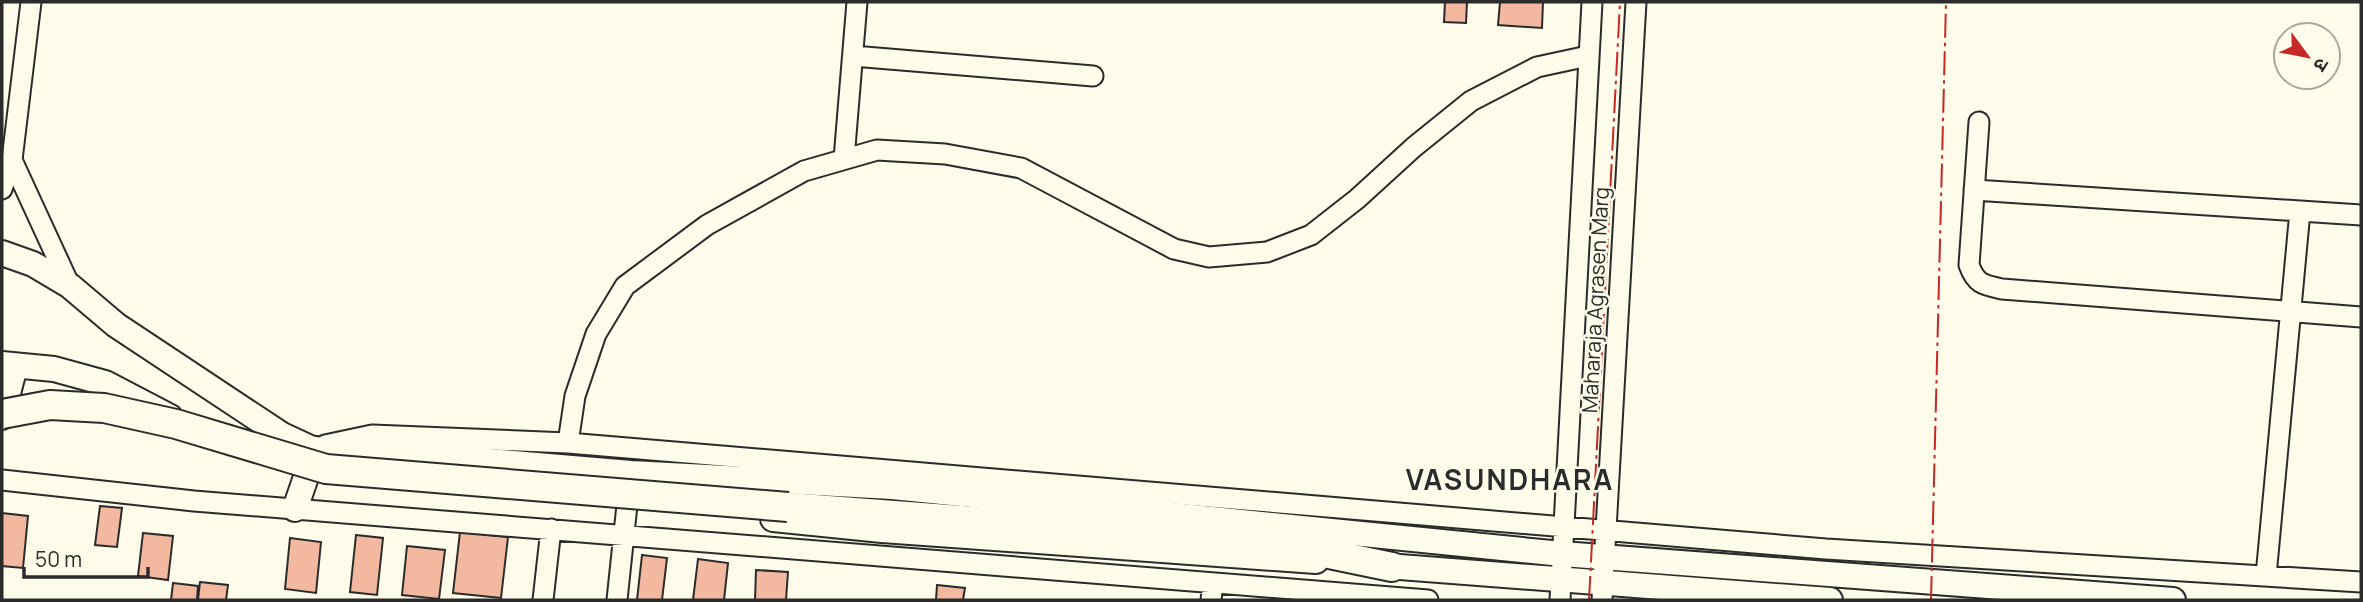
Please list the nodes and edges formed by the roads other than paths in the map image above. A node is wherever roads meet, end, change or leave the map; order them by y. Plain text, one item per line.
1 (31, 2) edge
2 (857, 2) edge
3 (1592, 2) edge
4 (1636, 2) edge
5 (853, 56) junction
6 (1588, 56) junction
7 (1093, 76) dead end
8 (1979, 122) dead end
9 (844, 159) junction
10 (7, 161) edge
11 (2, 189) edge
12 (1974, 190) junction
13 (2300, 211) junction
14 (2361, 215) edge
15 (2, 253) edge
16 (70, 286) junction
17 (2291, 311) junction
18 (2361, 317) edge
19 (8, 365) edge
20 (2, 416) edge
21 (282, 435) junction
22 (568, 443) junction
23 (310, 448) junction
24 (275, 464) junction
25 (307, 474) junction
26 (2, 480) edge
27 (627, 505) junction
28 (295, 509) junction
29 (1564, 527) junction
30 (551, 529) junction
31 (1606, 530) junction
32 (624, 535) junction
33 (1562, 554) junction
34 (1605, 557) junction
35 (1392, 567) junction
36 (2266, 576) junction
37 (2361, 582) edge
38 (1561, 590) edge
39 (1603, 591) edge
40 (1212, 592) edge
41 (1370, 598) edge
42 (543, 600) edge
43 (617, 600) edge
44 (1428, 600) edge
45 (1830, 600) edge
46 (2173, 600) edge

1 - 10 street
2 - 5 street
3 - 6 street, Maharaja Agrasen Marg
4 - 31 street, Maharaja Agrasen Marg
5 - 7 street
5 - 9 street
6 - 9 street
6 - 29 street, Maharaja Agrasen Marg
8 - 12 street
9 - 22 street
10 - 11 street
10 - 16 street
12 - 13 street
12 - 17 street
13 - 14 street
13 - 17 street
15 - 16 main road
16 - 21 main road
17 - 18 street
17 - 36 street
19 - 20 main road
19 - 24 main road
20 - 35 highway, bridge
21 - 23 main road
21 - 24 main road
22 - 23 street
22 - 29 street
23 - 33 main road
24 - 25 main road
25 - 27 main road
25 - 28 main road
26 - 28 street
27 - 32 street
27 - 35 main road
28 - 30 street
29 - 31 street
29 - 33 street, Maharaja Agrasen Marg
30 - 32 street
30 - 42 street
31 - 34 street, Maharaja Agrasen Marg
31 - 36 street
32 - 40 street
32 - 43 street
33 - 34 main road
33 - 38 street, Maharaja Agrasen Marg
34 - 39 street, Maharaja Agrasen Marg
34 - 46 main road
35 - 38 main road
36 - 37 street
38 - 39 main road
39 - 45 main road
40 - 41 street
41 - 44 street

